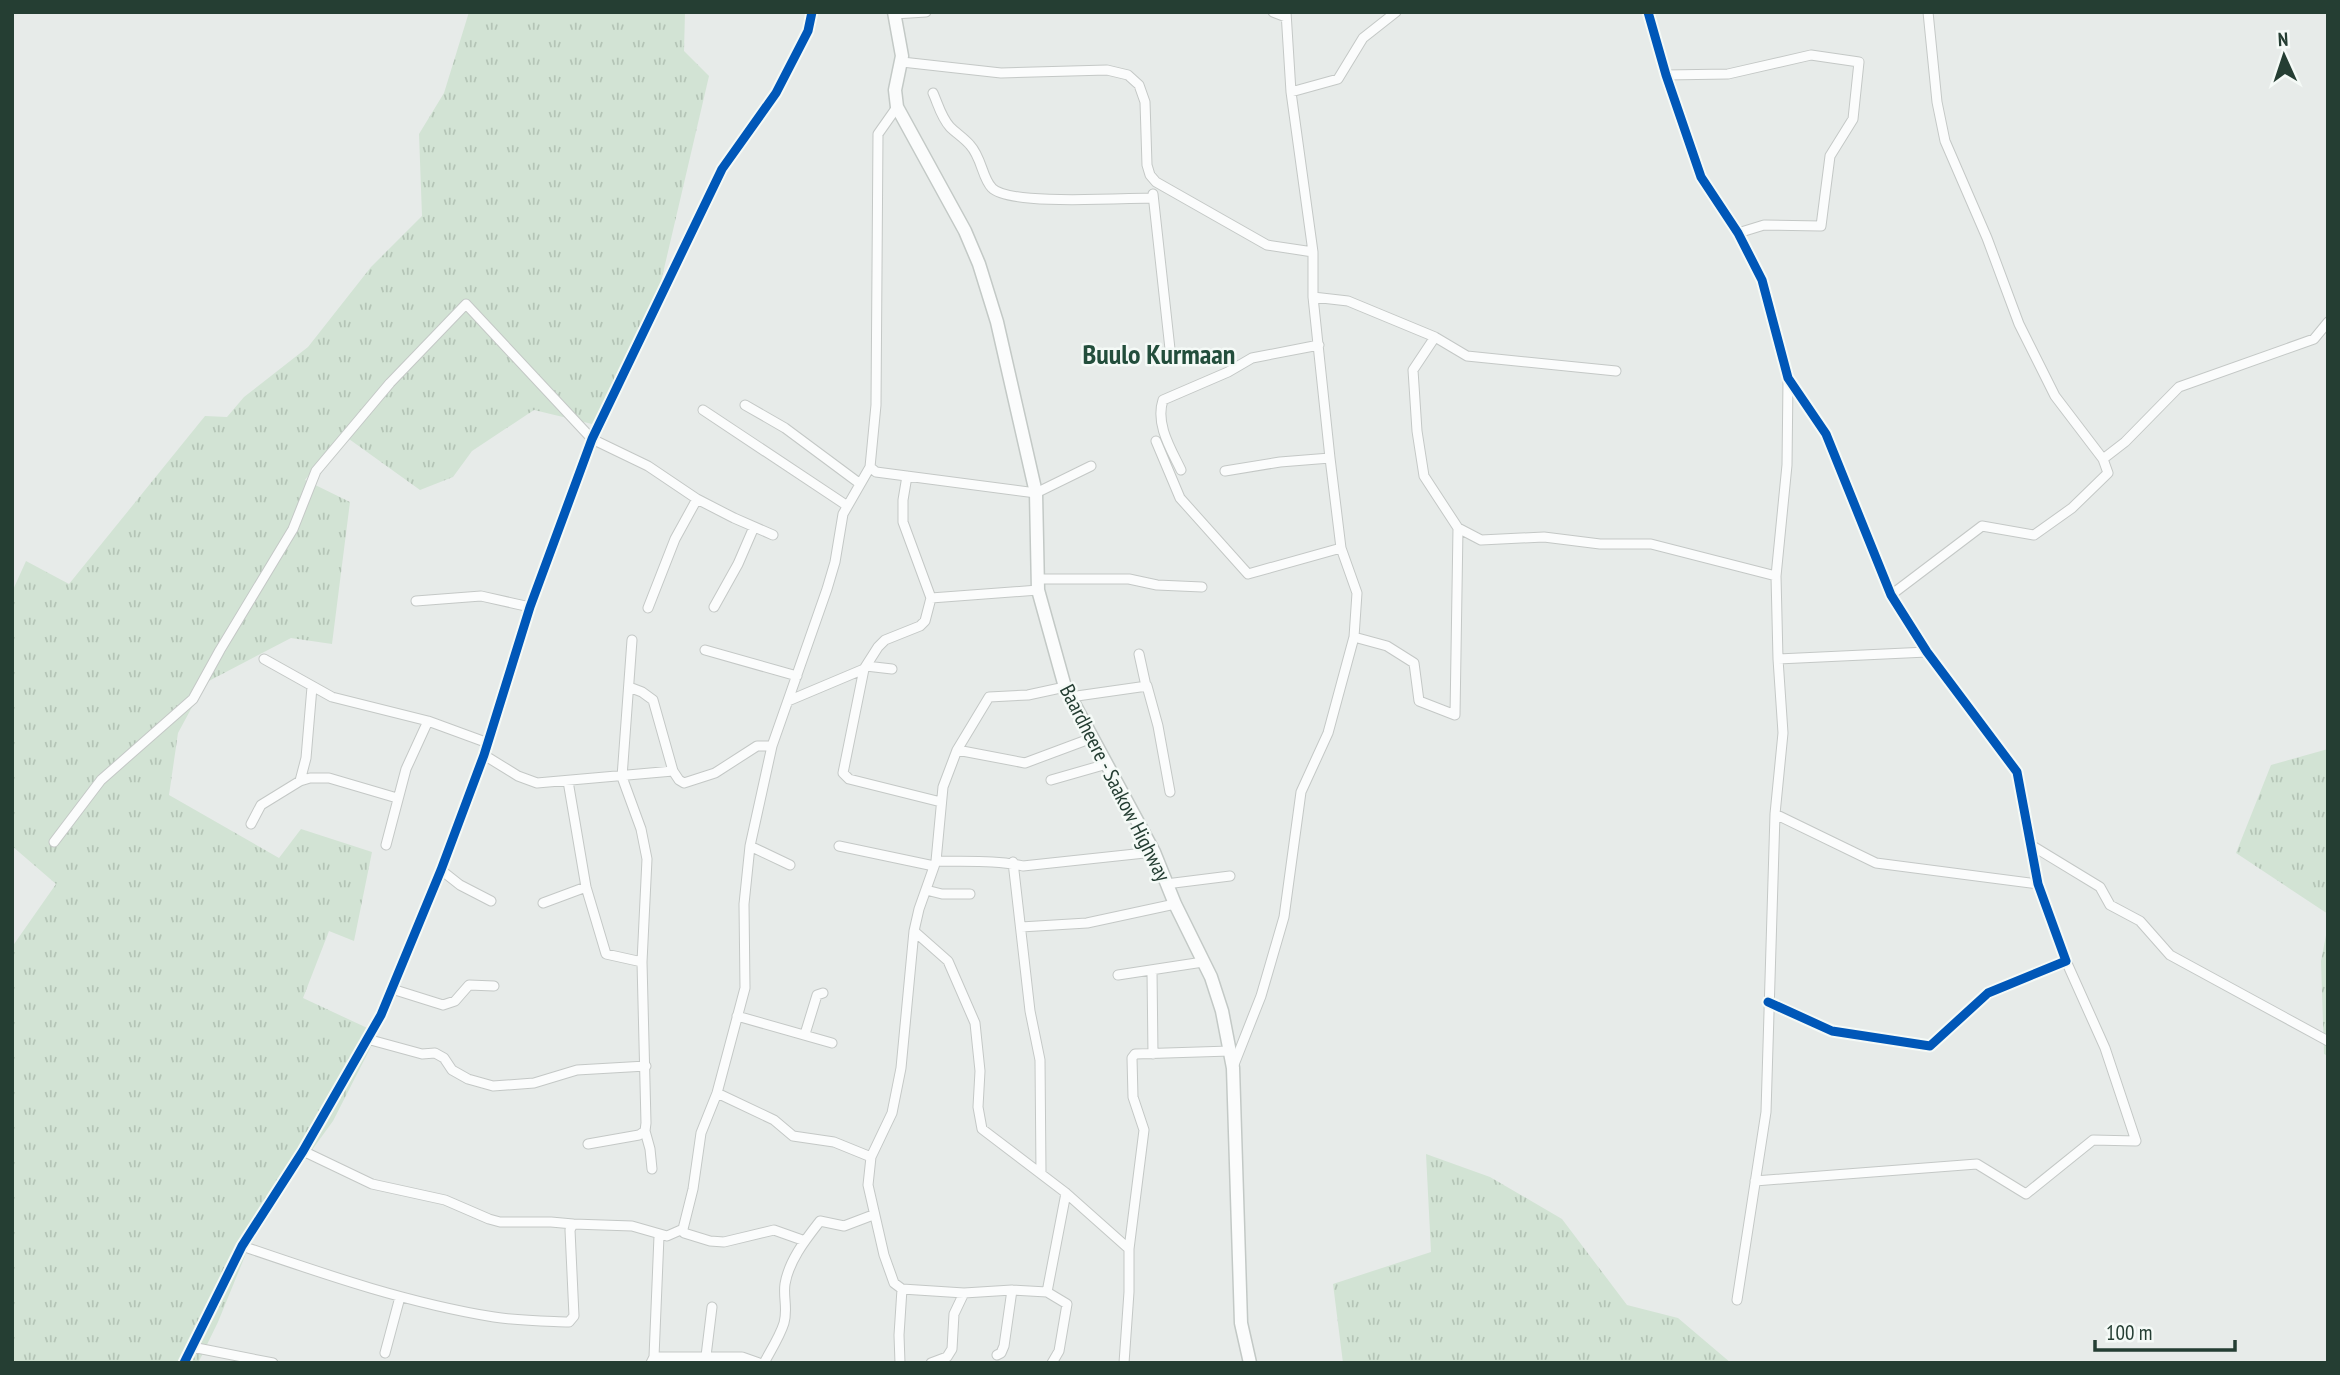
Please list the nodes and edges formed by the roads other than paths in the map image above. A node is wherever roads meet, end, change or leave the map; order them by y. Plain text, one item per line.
1 (812, 12) edge
2 (926, 12) edge
3 (1273, 12) edge
4 (1396, 12) edge
5 (1648, 12) edge
6 (1928, 12) edge
7 (894, 13) edge
8 (1286, 14) edge
9 (902, 62) junction
10 (1666, 75) junction
11 (1291, 92) junction
12 (933, 93) dead end
13 (897, 107) junction
14 (1156, 183) junction
15 (1153, 198) junction
16 (1738, 233) junction
17 (1313, 252) junction
18 (1313, 297) junction
19 (2328, 322) edge
20 (1435, 337) junction
21 (1319, 345) junction
22 (1170, 349) dead end
23 (1616, 371) dead end
24 (1788, 378) junction
25 (745, 405) dead end
26 (703, 410) dead end
27 (592, 439) junction
28 (1157, 441) dead end
29 (1330, 458) junction
30 (2103, 459) junction
31 (1091, 466) dead end
32 (870, 467) junction
33 (1181, 470) dead end
34 (1225, 471) dead end
35 (907, 476) junction
36 (859, 483) junction
37 (1036, 493) junction
38 (697, 499) junction
39 (846, 505) junction
40 (754, 527) junction
41 (1458, 528) junction
42 (773, 535) dead end
43 (1341, 548) junction
44 (1776, 576) junction
45 (1038, 584) junction
46 (1202, 587) dead end
47 (1891, 594) junction
48 (931, 598) junction
49 (416, 601) dead end
50 (530, 607) junction
51 (713, 607) dead end
52 (649, 608) dead end
53 (1354, 637) junction
54 (632, 640) dead end
55 (705, 650) dead end
56 (1927, 652) junction
57 (1139, 654) dead end
58 (264, 659) dead end
59 (1778, 659) junction
60 (865, 667) junction
61 (892, 669) dead end
62 (797, 676) junction
63 (1146, 686) junction
64 (312, 687) junction
65 (629, 687) junction
66 (1068, 692) junction
67 (788, 701) junction
68 (428, 720) junction
69 (1092, 738) junction
70 (488, 743) junction
71 (772, 746) junction
72 (957, 750) junction
73 (484, 755) junction
74 (1107, 764) junction
75 (673, 771) junction
76 (622, 777) junction
77 (300, 780) junction
78 (1051, 780) dead end
79 (568, 781) junction
80 (1170, 792) dead end
81 (397, 798) junction
82 (941, 802) junction
83 (1775, 814) junction
84 (251, 824) dead end
85 (54, 842) dead end
86 (386, 845) dead end
87 (2031, 845) junction
88 (750, 846) junction
89 (839, 846) dead end
90 (1154, 852) junction
91 (1013, 862) junction
92 (935, 863) junction
93 (790, 864) dead end
94 (441, 870) junction
95 (1230, 876) dead end
96 (1166, 884) junction
97 (2038, 884) junction
98 (586, 887) junction
99 (926, 890) junction
100 (970, 894) dead end
101 (491, 901) dead end
102 (543, 903) dead end
103 (1175, 904) junction
104 (1021, 927) junction
105 (914, 931) junction
106 (2066, 961) junction
107 (642, 962) junction
108 (1203, 962) junction
109 (1152, 971) junction
110 (1118, 975) dead end
111 (494, 986) dead end
112 (391, 989) junction
113 (823, 993) dead end
114 (1768, 1002) junction
115 (737, 1016) junction
116 (805, 1034) junction
117 (367, 1039) junction
118 (2328, 1041) edge
119 (832, 1043) dead end
120 (1230, 1051) junction
121 (1153, 1054) junction
122 (646, 1066) junction
123 (1233, 1068) junction
124 (717, 1093) junction
125 (645, 1131) junction
126 (588, 1144) dead end
127 (303, 1151) junction
128 (871, 1157) junction
129 (652, 1169) dead end
130 (1041, 1173) junction
131 (1755, 1181) junction
132 (1066, 1194) junction
133 (873, 1215) junction
134 (573, 1224) junction
135 (683, 1229) junction
136 (659, 1236) junction
137 (805, 1241) junction
138 (242, 1246) junction
139 (1129, 1249) junction
140 (902, 1289) junction
141 (1013, 1290) junction
142 (1047, 1292) junction
143 (964, 1293) junction
144 (400, 1297) junction
145 (1737, 1300) dead end
146 (712, 1307) dead end
147 (192, 1347) junction
148 (386, 1353) dead end
149 (997, 1354) dead end
150 (706, 1356) junction
151 (653, 1360) edge
152 (741, 1360) edge
153 (184, 1363) edge
154 (273, 1363) edge
155 (759, 1363) edge
156 (764, 1363) edge
157 (900, 1363) edge
158 (931, 1363) edge
159 (1052, 1363) edge
160 (1124, 1363) edge
161 (1250, 1363) edge

1 - 27 street
2 - 7 street
3 - 8 street
4 - 11 street
5 - 10 street
6 - 30 street
7 - 9 main road
8 - 11 street
9 - 13 main road
9 - 14 street
10 - 16 street
10 - 16 street
11 - 17 street
12 - 15 street
13 - 32 street
13 - 37 main road, Baardheere - Saakow Highway
14 - 15 street
14 - 17 street
15 - 22 street
16 - 24 street
17 - 18 street
18 - 20 street
18 - 21 street
19 - 30 street
20 - 23 street
20 - 41 street
21 - 29 street
21 - 33 street
24 - 44 street
24 - 47 street
25 - 36 street
26 - 39 street
27 - 38 street
27 - 50 street
27 - 85 street
28 - 43 street
29 - 34 street
29 - 43 street
30 - 47 street
31 - 37 street
32 - 35 street
32 - 36 street
35 - 37 street
35 - 48 street
36 - 39 street
37 - 45 main road, Baardheere - Saakow Highway
38 - 40 street
38 - 52 street
39 - 62 street
40 - 42 street
40 - 51 street
41 - 44 street
41 - 53 street
43 - 53 street
44 - 59 street
45 - 46 street
45 - 48 street
45 - 66 main road, Baardheere - Saakow Highway
47 - 56 street
48 - 60 street
49 - 50 street
50 - 70 street
53 - 123 street
54 - 65 street
55 - 62 street
56 - 59 street
56 - 87 street
57 - 63 street
58 - 64 street
59 - 83 street
60 - 61 street
60 - 67 street
60 - 82 street
62 - 67 street
63 - 66 street
63 - 80 street
64 - 68 street
64 - 77 street
65 - 75 street
65 - 76 street
66 - 69 main road, Baardheere - Saakow Highway
66 - 72 street
67 - 71 street
68 - 70 street
68 - 81 street
69 - 72 street
69 - 74 main road, Baardheere - Saakow Highway
70 - 73 street
71 - 75 street
71 - 88 street
72 - 82 street
73 - 79 street
73 - 94 street
74 - 78 street
74 - 90 main road, Baardheere - Saakow Highway
75 - 76 street
76 - 79 street
76 - 107 street
77 - 81 street
77 - 84 street
79 - 98 street
81 - 86 street
82 - 92 street
83 - 97 street
83 - 114 street
87 - 97 street
87 - 118 street
88 - 93 street
88 - 115 street
89 - 92 street
90 - 91 street
90 - 96 main road, Baardheere - Saakow Highway
91 - 92 street
91 - 104 street
92 - 99 street
94 - 101 street
94 - 112 street
95 - 96 street
96 - 103 main road, Baardheere - Saakow Highway
97 - 106 street
98 - 102 street
98 - 107 street
99 - 100 street
99 - 105 street
103 - 104 street
103 - 108 main road, Baardheere - Saakow Highway
104 - 130 street
105 - 128 street
105 - 130 street
106 - 114 street
106 - 131 street
107 - 122 street
108 - 109 street
108 - 120 main road, Baardheere - Saakow Highway
109 - 110 street
109 - 121 street
111 - 112 street
112 - 117 street
113 - 116 street
114 - 131 street
115 - 116 street
115 - 124 street
116 - 119 street
117 - 122 street
117 - 127 street
120 - 121 street
120 - 123 main road, Baardheere - Saakow Highway
121 - 139 street
122 - 125 street
123 - 161 main road, Baardheere - Saakow Highway
124 - 128 street
124 - 135 street
125 - 126 street
125 - 129 street
127 - 134 street
127 - 138 street
128 - 133 street
130 - 132 street
131 - 145 street
132 - 139 street
132 - 142 street
133 - 137 street
133 - 140 street
134 - 136 street
134 - 144 street
135 - 136 street
135 - 137 street
136 - 151 street
137 - 156 street
138 - 144 street
138 - 147 street
139 - 160 street
140 - 143 street
140 - 157 street
141 - 142 street
141 - 143 street
141 - 149 street
142 - 159 street
143 - 158 street
144 - 148 street
146 - 150 street
147 - 153 street
147 - 154 street
150 - 151 street
150 - 152 street
152 - 155 street

